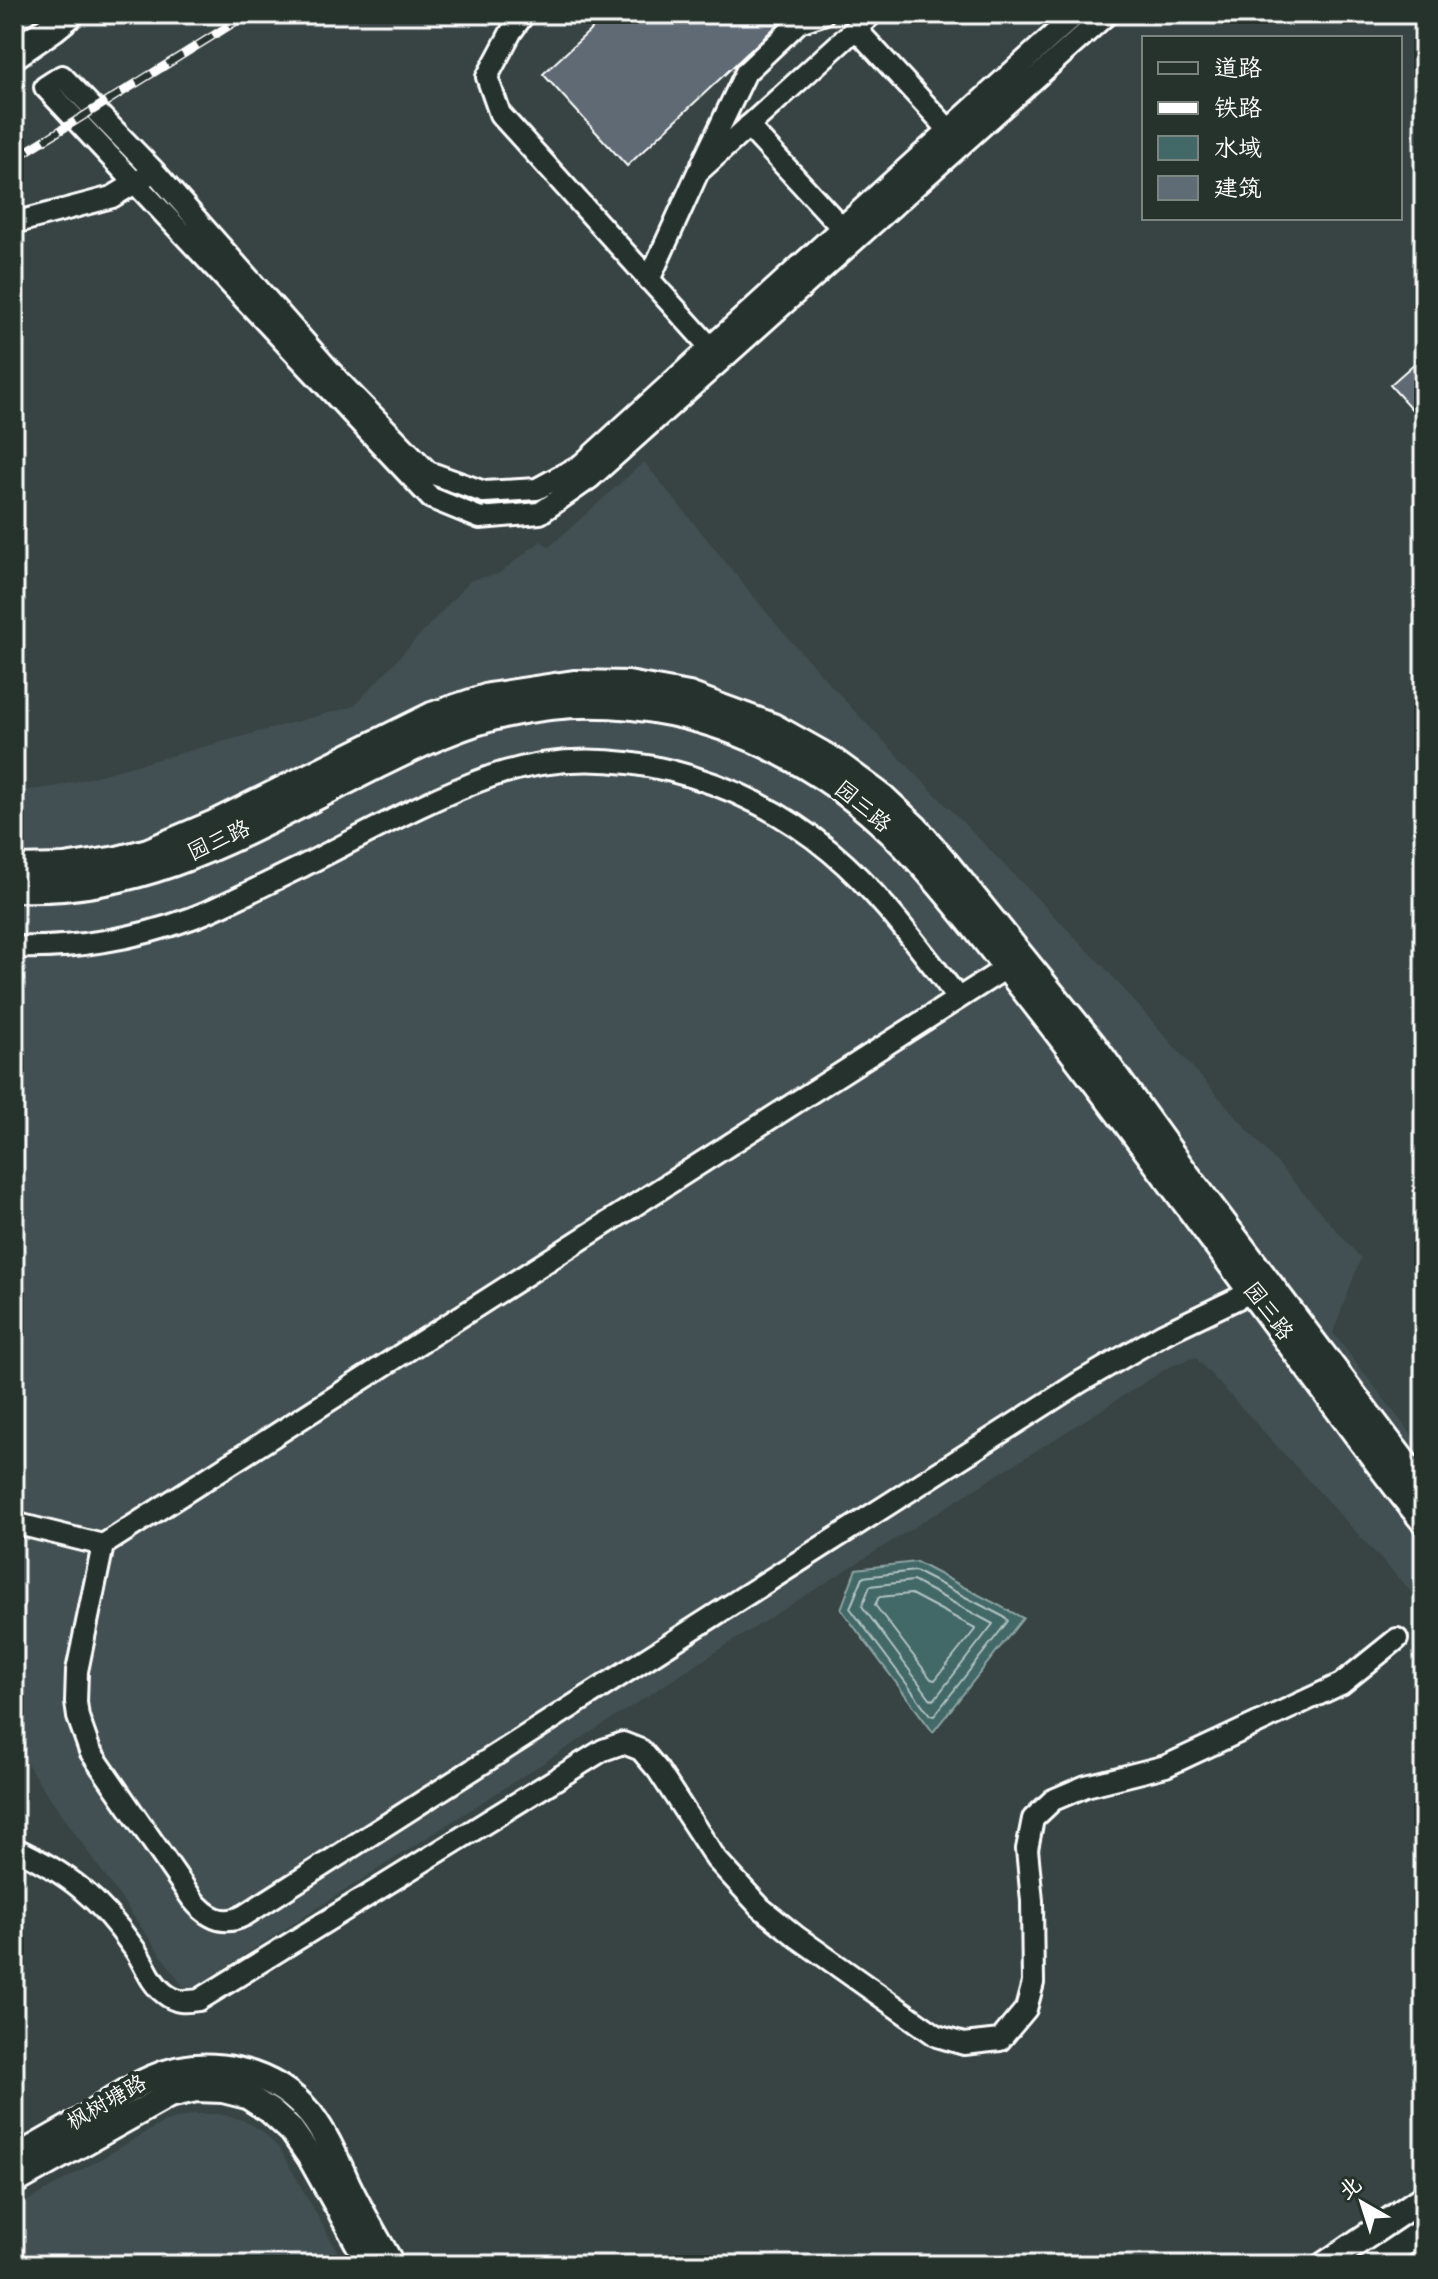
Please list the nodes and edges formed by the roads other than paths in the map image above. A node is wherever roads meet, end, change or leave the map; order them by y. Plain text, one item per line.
1 (69, 14) edge
2 (524, 14) edge
3 (823, 14) edge
4 (872, 14) edge
5 (1076, 14) edge
6 (1107, 14) edge
7 (856, 29) junction
8 (14, 54) edge
9 (748, 126) junction
10 (949, 130) junction
11 (154, 171) junction
12 (698, 172) junction
13 (136, 184) junction
14 (14, 223) edge
15 (842, 228) junction
16 (649, 280) junction
17 (711, 348) junction
18 (14, 868) edge
19 (14, 889) edge
20 (14, 947) edge
21 (1006, 968) junction
22 (958, 998) junction
23 (1251, 1292) junction
24 (1424, 1488) edge
25 (1424, 1522) edge
26 (14, 1523) edge
27 (103, 1545) junction
28 (1397, 1639) dead end
29 (14, 1848) edge
30 (14, 2159) edge
31 (14, 2182) edge
32 (1424, 2197) edge
33 (1424, 2230) edge
34 (1340, 2261) edge
35 (370, 2265) edge
36 (392, 2265) edge
37 (1372, 2265) edge

1 - 8 highway
2 - 16 street
3 - 12 street
4 - 7 street
5 - 10 street
6 - 13 street
7 - 9 street
7 - 10 street
9 - 12 street
9 - 15 street
10 - 15 street
11 - 13 street
11 - 13 street
11 - 17 street
12 - 16 street
13 - 14 street
15 - 17 street
16 - 17 street
18 - 24 main road, 园三路
19 - 21 main road, 园三路
20 - 22 street
21 - 22 street
21 - 23 main road, 园三路
22 - 27 street
23 - 25 main road, 园三路
23 - 27 street
26 - 27 street
28 - 29 street
30 - 36 main road, 枫树塘路
31 - 35 main road, 枫树塘路
32 - 34 main road
33 - 37 main road

